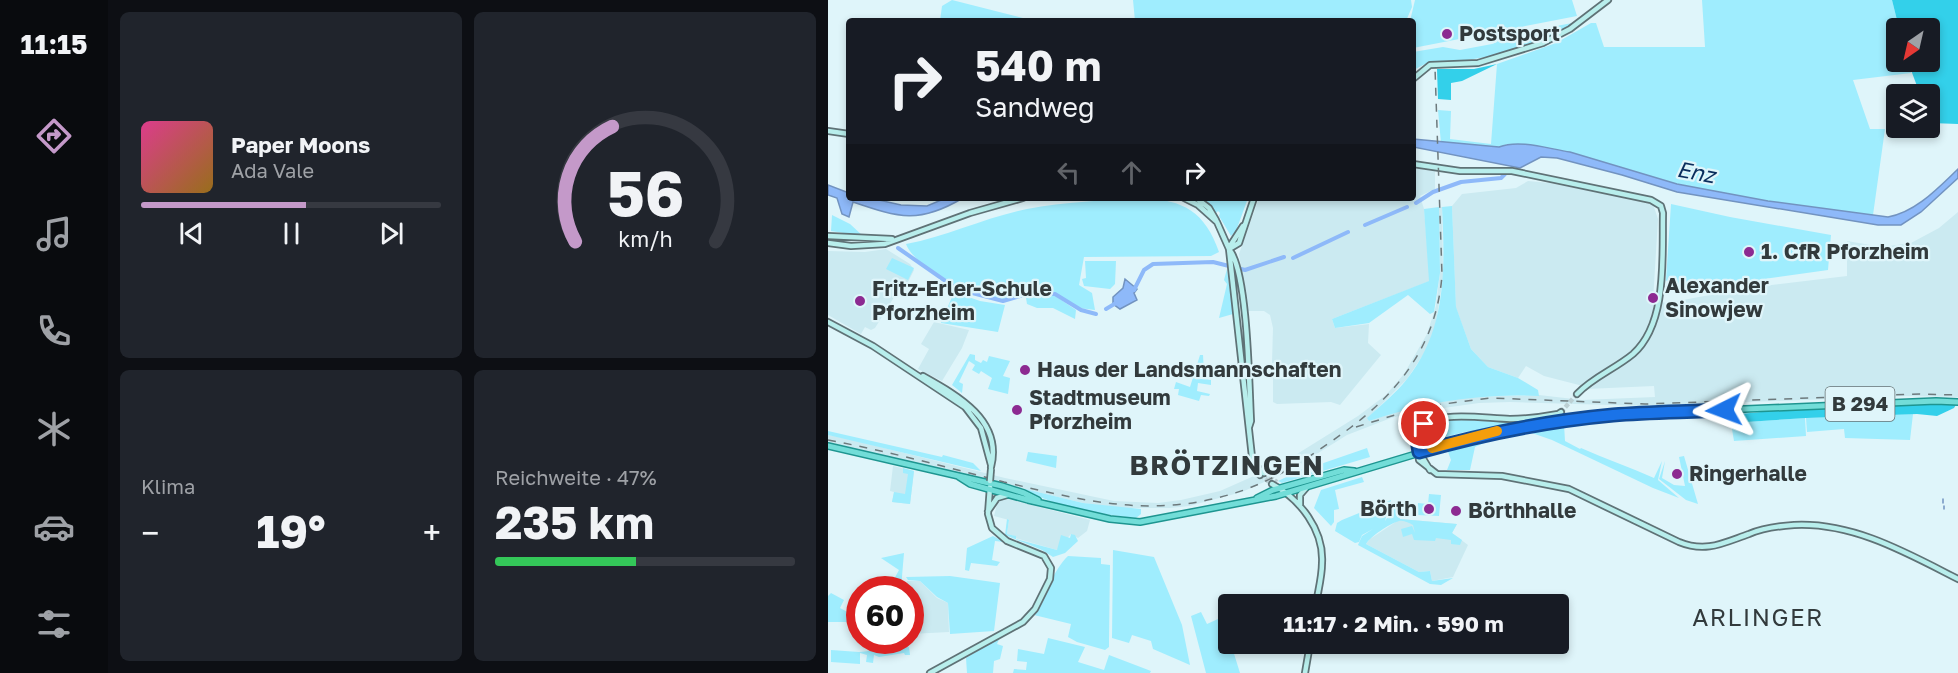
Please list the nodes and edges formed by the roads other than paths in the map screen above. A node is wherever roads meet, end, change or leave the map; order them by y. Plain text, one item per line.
1 (1608, 0) edge
2 (1416, 77) edge
3 (828, 131) edge
4 (846, 134) edge
5 (1416, 164) edge
6 (1012, 201) edge
7 (1189, 201) edge
8 (1200, 201) edge
9 (1253, 201) edge
10 (1217, 222) junction
11 (828, 236) edge
12 (895, 239) junction
13 (829, 243) edge
14 (1229, 249) junction
15 (828, 322) edge
16 (1579, 392) tunnel mouth
17 (1958, 402) edge
18 (1561, 411) tunnel mouth
19 (828, 447) edge
20 (1419, 452) junction
21 (1354, 471) junction
22 (1262, 474) tunnel mouth
23 (1274, 483) tunnel mouth
24 (990, 485) junction
25 (1281, 488) junction
26 (1306, 488) junction
27 (1287, 493) junction
28 (1009, 495) junction
29 (1255, 498) junction
30 (1043, 503) junction
31 (1300, 506) junction
32 (988, 511) junction
33 (1958, 579) edge
34 (1317, 594) edge
35 (1308, 654) edge
36 (930, 673) edge
37 (1305, 673) edge

1 - 2 main road
3 - 4 main road
5 - 16 main road
6 - 12 main road
7 - 10 main road
8 - 10 main road
9 - 14 main road
10 - 14 main road
11 - 12 main road
12 - 13 main road
14 - 22 main road
15 - 24 main road, bridge
17 - 20 main road, B 294
18 - 20 main road
19 - 24 main road, B 294
20 - 21 main road, B 294
20 - 33 main road
21 - 25 main road, B 294
21 - 26 main road, B 294
23 - 25 main road
24 - 28 main road, B 294
24 - 30 main road, B 294
24 - 32 main road
25 - 27 main road
25 - 29 main road, B 294
26 - 27 main road, B 294
26 - 31 main road
27 - 29 main road, B 294
27 - 31 main road
28 - 30 main road, B 294
28 - 32 main road
29 - 30 main road, B 294
31 - 34 main road
32 - 36 main road
35 - 37 main road

